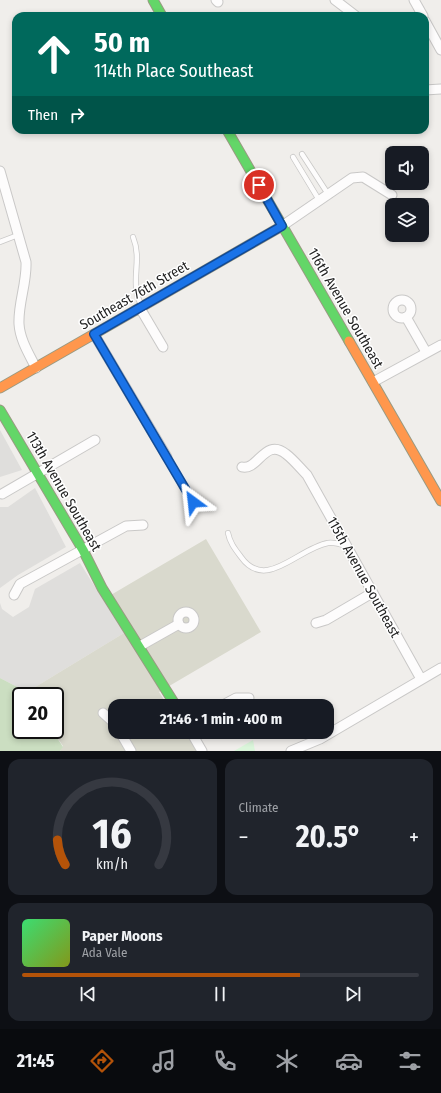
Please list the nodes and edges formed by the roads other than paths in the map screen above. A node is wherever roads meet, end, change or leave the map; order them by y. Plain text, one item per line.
1 (153, 0) edge
2 (335, 0) edge
3 (416, 2) edge
4 (160, 12) edge
5 (351, 12) edge
6 (421, 12) edge
7 (429, 28) edge
8 (441, 50) edge
9 (441, 89) edge
10 (429, 90) edge
11 (229, 134) edge
12 (302, 154) dead end
13 (293, 157) dead end
14 (0, 172) edge
15 (328, 194) junction
16 (392, 195) dead end
17 (319, 200) junction
18 (282, 226) junction
19 (18, 234) junction
20 (134, 237) dead end
21 (0, 242) edge
22 (141, 307) junction
23 (406, 317) dead end
24 (94, 334) junction
25 (441, 345) edge
26 (163, 347) dead end
27 (426, 352) junction
28 (36, 368) junction
29 (373, 382) junction
30 (0, 388) edge
31 (0, 410) edge
32 (95, 440) dead end
33 (167, 457) joint
34 (242, 466) dead end
35 (38, 474) junction
36 (2, 494) dead end
37 (441, 501) edge
38 (193, 502) dead end
39 (143, 525) dead end
40 (228, 533) dead end
41 (346, 546) junction
42 (83, 550) junction
43 (372, 593) junction
44 (14, 595) dead end
45 (316, 623) dead end
46 (179, 624) dead end
47 (140, 646) junction
48 (441, 668) edge
49 (421, 679) junction
50 (249, 698) dead end
51 (172, 699) edge
52 (234, 699) edge
53 (103, 713) dead end
54 (108, 718) edge
55 (124, 739) edge
56 (195, 739) edge
57 (131, 751) edge
58 (202, 751) edge
59 (291, 751) edge

1 - 4 street
2 - 5 street
3 - 6 street
7 - 8 street
9 - 10 street
11 - 18 street, 116th Avenue Southeast
12 - 15 lane
13 - 17 lane
14 - 19 street
15 - 16 street
15 - 17 street
17 - 18 street
18 - 22 street, Southeast 76th Street
18 - 29 street, 116th Avenue Southeast
19 - 21 lane
19 - 28 street
20 - 22 lane
22 - 24 street, Southeast 76th Street
22 - 26 street
23 - 27 street
24 - 28 street, Southeast 76th Street
24 - 33 street
25 - 27 street
27 - 29 street
28 - 30 street, Southeast 76th Street
29 - 37 street, 116th Avenue Southeast
31 - 35 street, 113th Avenue Southeast
32 - 35 street
33 - 38 lane
34 - 41 street, 115th Avenue Southeast
35 - 36 street
35 - 42 street, 113th Avenue Southeast
39 - 42 street
40 - 41 lane
41 - 43 street, 115th Avenue Southeast
42 - 44 street
42 - 47 street, 113th Avenue Southeast
43 - 45 street
43 - 49 street, 115th Avenue Southeast
46 - 47 street
47 - 51 street, 113th Avenue Southeast
48 - 49 street
49 - 59 street
50 - 52 street
53 - 54 street
55 - 57 street
56 - 58 street

